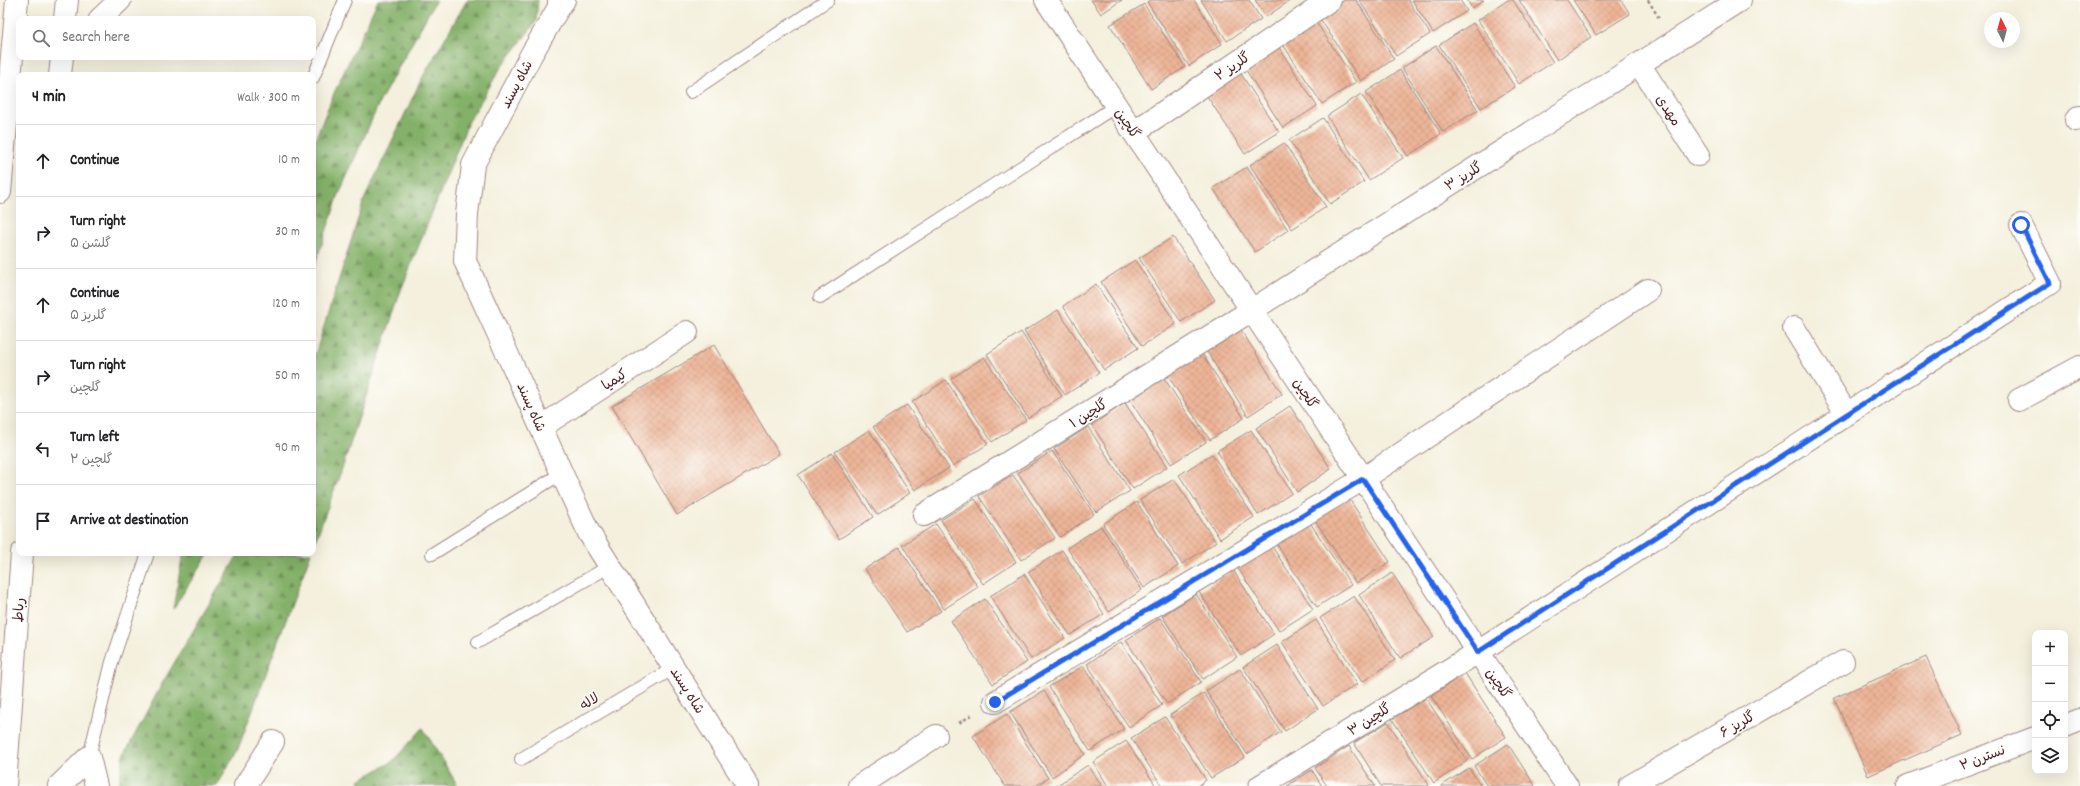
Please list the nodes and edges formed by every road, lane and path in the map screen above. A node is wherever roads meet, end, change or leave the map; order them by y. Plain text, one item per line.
1 (17, 0) edge
2 (67, 0) edge
3 (120, 0) edge
4 (345, 0) edge
5 (828, 0) edge
6 (1046, 0) edge
7 (1330, 0) edge
8 (1740, 0) edge
9 (561, 2) edge
10 (65, 16) edge
11 (103, 16) edge
12 (62, 60) edge
13 (1639, 64) junction
14 (60, 72) edge
15 (315, 72) edge
16 (691, 92) dead end
17 (1116, 106) junction
18 (1134, 132) junction
19 (1698, 155) dead end
20 (0, 192) edge
21 (2021, 225) dead end
22 (1648, 290) dead end
23 (820, 297) dead end
24 (1252, 310) junction
25 (1794, 328) dead end
26 (687, 332) dead end
27 (2080, 366) edge
28 (2018, 400) dead end
29 (1846, 413) junction
30 (541, 427) junction
31 (562, 473) junction
32 (1363, 479) junction
33 (924, 515) dead end
34 (432, 554) dead end
35 (22, 556) edge
36 (147, 556) edge
37 (610, 566) junction
38 (478, 642) dead end
39 (1478, 652) junction
40 (1843, 662) dead end
41 (674, 668) junction
42 (995, 702) joint
43 (2080, 720) edge
44 (2068, 725) edge
45 (936, 736) joint
46 (2032, 739) edge
47 (273, 742) dead end
48 (89, 757) junction
49 (521, 759) dead end
50 (247, 785) edge
51 (5, 786) edge
52 (59, 786) edge
53 (96, 786) edge
54 (748, 786) edge
55 (859, 786) edge
56 (1260, 786) edge
57 (1567, 786) edge
58 (1630, 786) edge
59 (1908, 786) edge

1 - 20 street
2 - 10 street
3 - 11 street
4 - 15 lane
5 - 16 lane
6 - 17 street, گلچین
7 - 18 street, گلریز ۲
8 - 13 street, گلریز ۳
9 - 30 street, شاه پسند
12 - 14 street
13 - 19 street, مهدی
13 - 24 street, گلریز ۳
17 - 18 street, گلچین
17 - 23 lane
18 - 24 street, گلچین
21 - 29 street, گلچین ۳
22 - 32 street
24 - 32 street, گلچین
24 - 33 street, گلچین ۱
25 - 29 street
26 - 30 street, کیمیا
27 - 28 street
29 - 39 street, گلچین ۳
30 - 31 street, شاه پسند
31 - 34 lane
31 - 37 street, شاه پسند
32 - 39 street, گلچین
32 - 42 street
35 - 51 street, رباط
36 - 48 lane
37 - 38 lane
37 - 41 street, شاه پسند
39 - 56 street, گلچین ۳
39 - 57 street, گلچین
40 - 58 street, گلریز ۶
41 - 49 lane, لاله
41 - 54 street, شاه پسند
42 - 45 path
43 - 44 street
45 - 55 street
46 - 59 street, نسترن ۲
47 - 50 street
48 - 52 street
48 - 53 street

